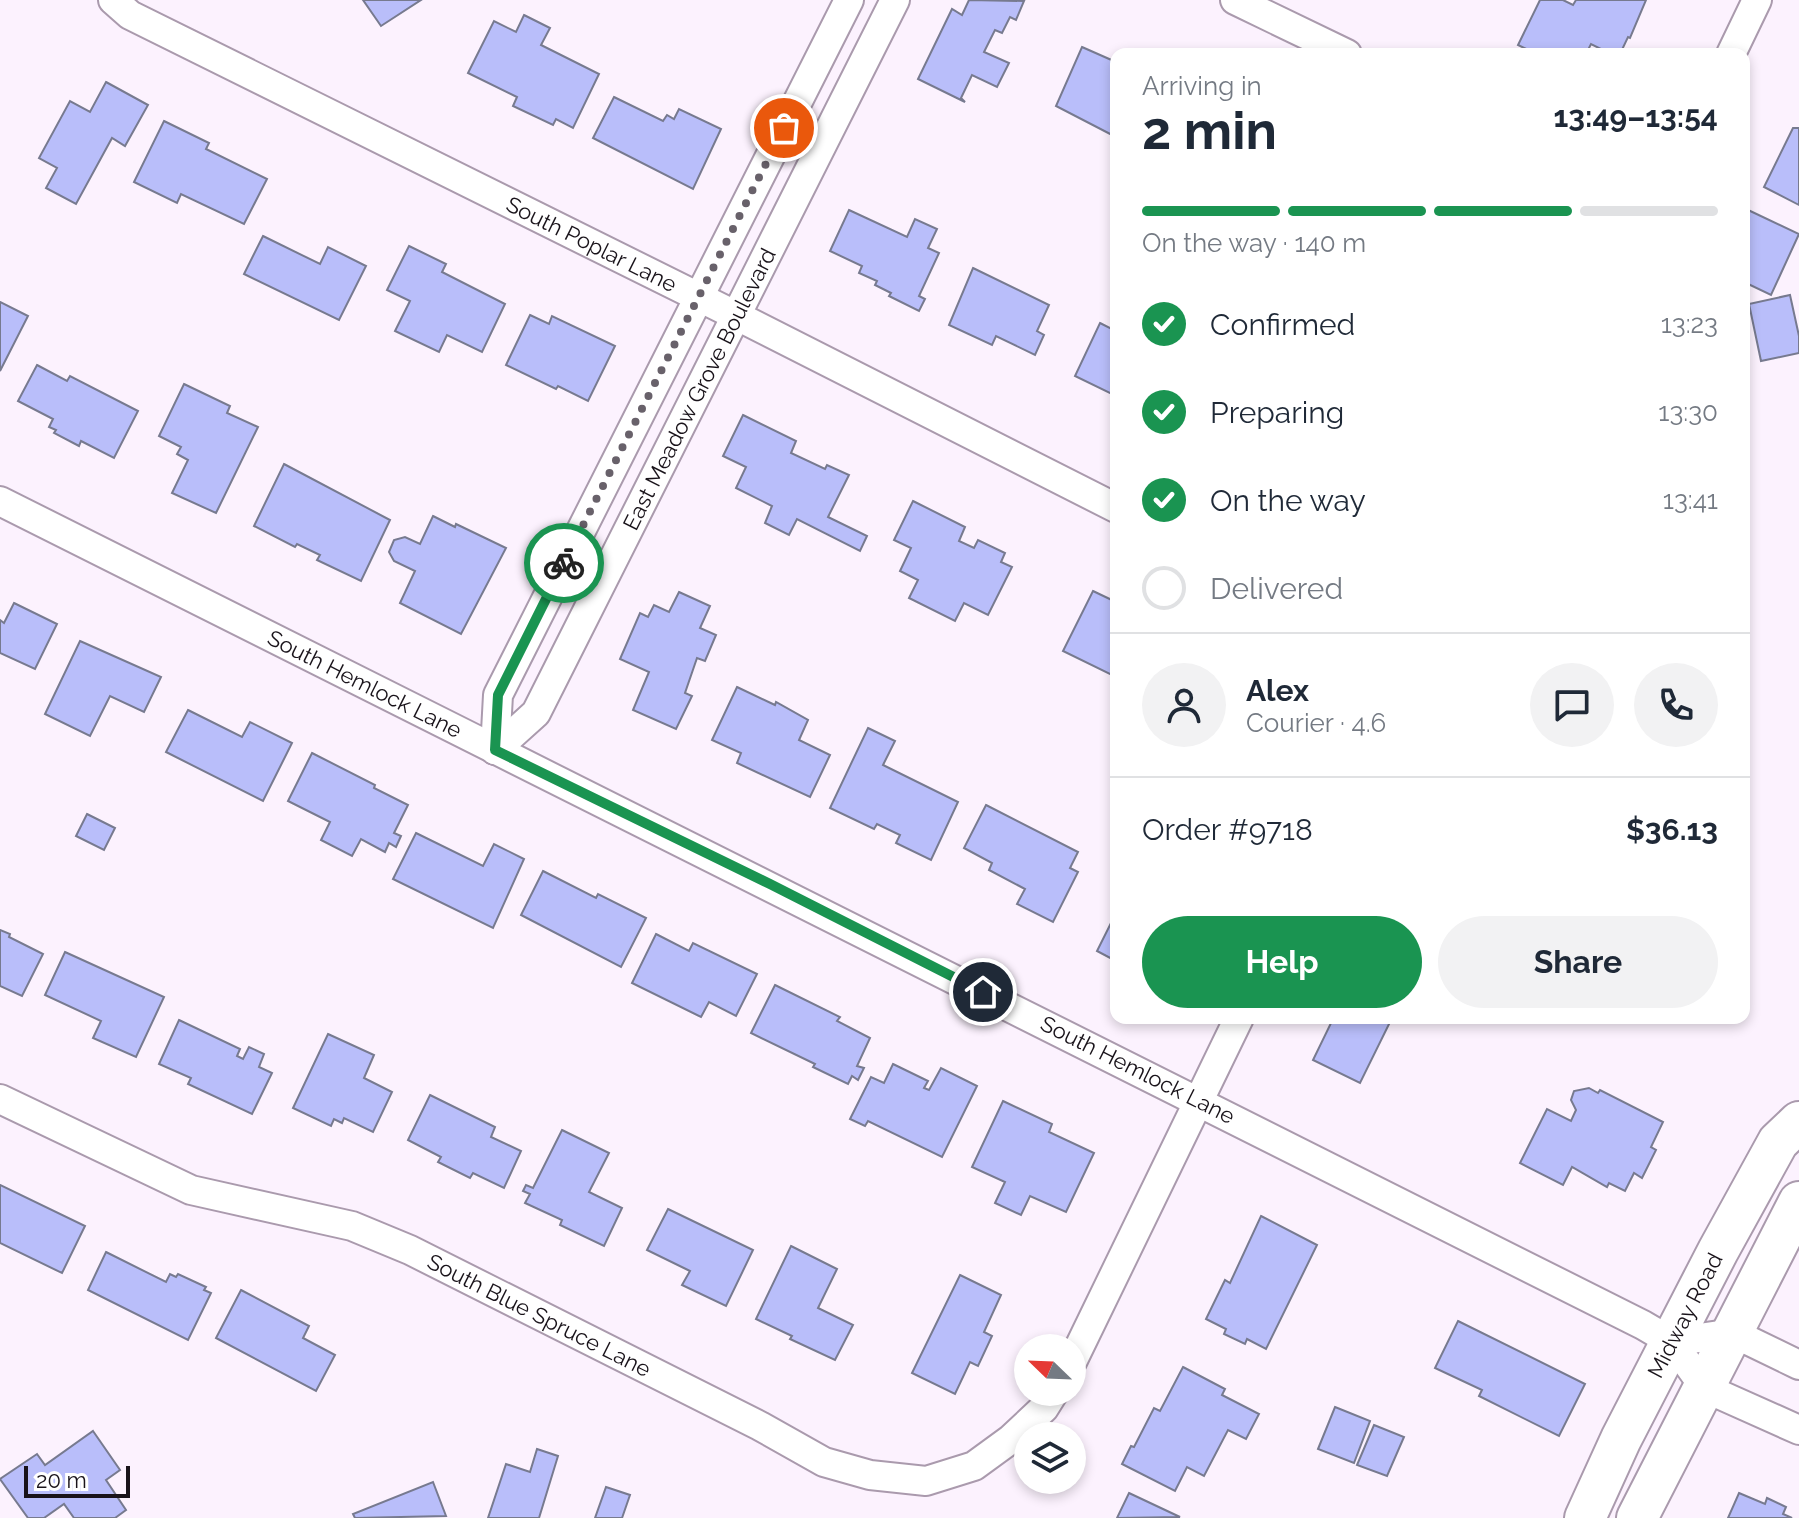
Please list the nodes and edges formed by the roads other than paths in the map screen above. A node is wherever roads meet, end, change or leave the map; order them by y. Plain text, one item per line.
1 (113, 0) edge
2 (849, 0) edge
3 (895, 0) edge
4 (1235, 0) edge
5 (1757, 0) edge
6 (1335, 48) edge
7 (1734, 48) edge
8 (699, 297) junction
9 (737, 316) junction
10 (0, 501) edge
11 (1110, 505) edge
12 (495, 750) junction
13 (1236, 1024) edge
14 (0, 1099) edge
15 (1198, 1099) junction
16 (1799, 1122) edge
17 (1799, 1202) edge
18 (1733, 1333) junction
19 (1085, 1334) edge
20 (1672, 1342) junction
21 (1799, 1365) edge
22 (1705, 1388) junction
23 (1045, 1406) edge
24 (1799, 1430) edge
25 (1585, 1518) edge
26 (1637, 1518) edge

1 - 8 street, South Poplar Lane
2 - 8 street, East Meadow Grove Boulevard
3 - 9 street, East Meadow Grove Boulevard
4 - 6 street
5 - 7 street
8 - 9 street, South Poplar Lane
8 - 12 street, East Meadow Grove Boulevard
9 - 11 street, South Poplar Lane
9 - 12 street, East Meadow Grove Boulevard
10 - 12 street, South Hemlock Lane
12 - 15 street, South Hemlock Lane
13 - 15 street
14 - 23 street, South Blue Spruce Lane
15 - 19 street
15 - 20 street, South Hemlock Lane
16 - 20 main road, Midway Road
17 - 18 main road
18 - 20 street
18 - 21 street
18 - 22 main road
20 - 22 street
20 - 25 main road, Midway Road
22 - 24 street
22 - 26 main road

